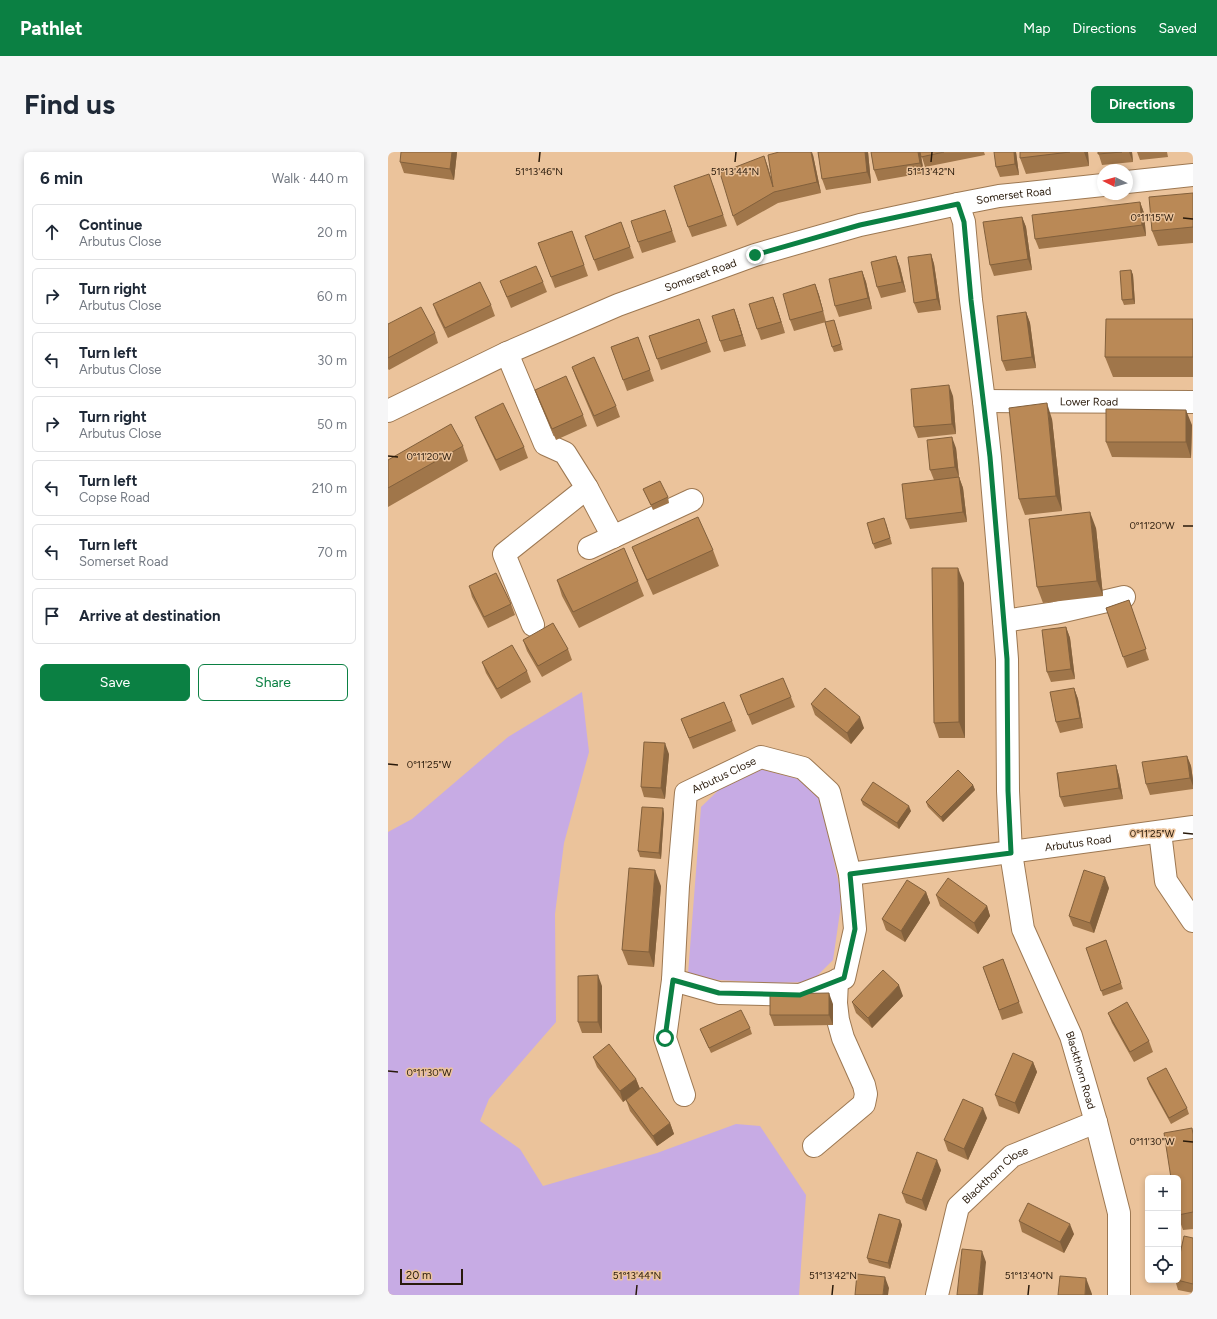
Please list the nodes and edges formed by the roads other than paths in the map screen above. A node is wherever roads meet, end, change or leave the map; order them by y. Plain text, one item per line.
1 (1193, 175) edge
2 (1133, 181) edge
3 (1097, 186) edge
4 (958, 204) junction
5 (507, 353) junction
6 (984, 400) junction
7 (1193, 402) edge
8 (388, 411) edge
9 (588, 488) junction
10 (692, 500) dead end
11 (613, 537) junction
12 (589, 548) dead end
13 (1124, 597) dead end
14 (1004, 621) junction
15 (534, 625) dead end
16 (1193, 827) edge
17 (1160, 832) junction
18 (1011, 853) junction
19 (850, 874) junction
20 (1193, 921) edge
21 (673, 980) junction
22 (837, 980) junction
23 (684, 1095) dead end
24 (1096, 1122) junction
25 (814, 1146) dead end
26 (937, 1295) edge
27 (1119, 1295) edge

1 - 2 street
3 - 4 street, Somerset Road
4 - 5 street, Somerset Road
4 - 6 street, Blackthorn Road
5 - 8 street, Somerset Road
5 - 9 street
6 - 7 street, Lower Road
6 - 14 street, Blackthorn Road
9 - 11 street
9 - 15 street
10 - 11 street
11 - 12 street
13 - 14 street
14 - 18 street, Blackthorn Road
16 - 17 street, Arbutus Road
17 - 18 street, Arbutus Road
17 - 20 street
18 - 19 street
18 - 24 street, Blackthorn Road
19 - 21 street, Arbutus Close
19 - 22 street, Arbutus Close
21 - 22 street
21 - 23 street, Arbutus Close
22 - 25 street
24 - 26 street, Blackthorn Close
24 - 27 street, Blackthorn Road

